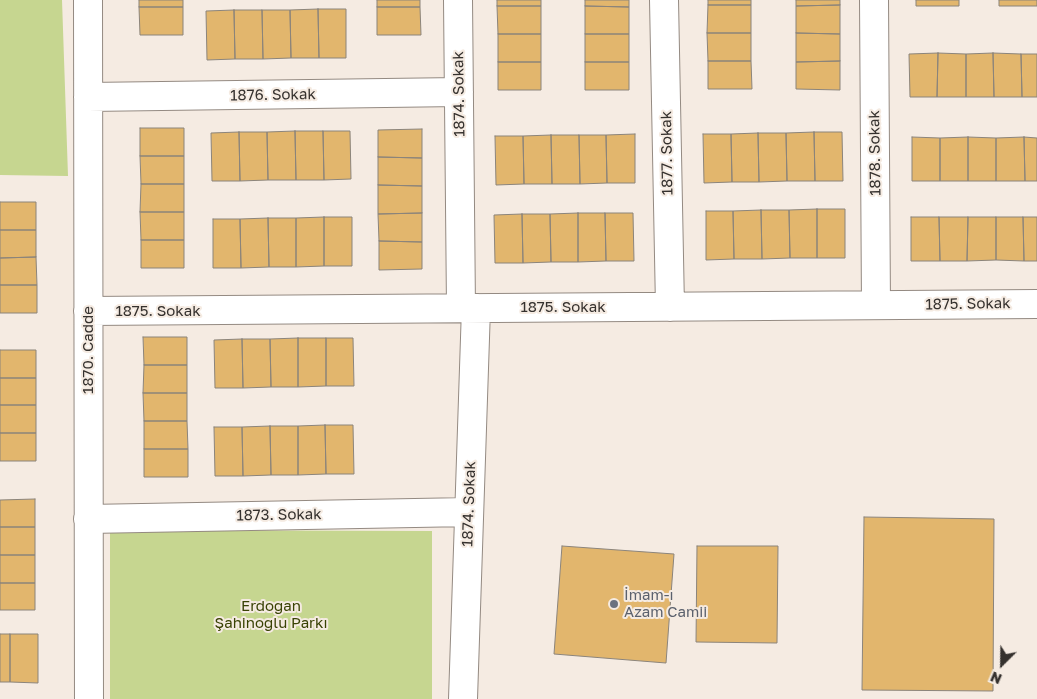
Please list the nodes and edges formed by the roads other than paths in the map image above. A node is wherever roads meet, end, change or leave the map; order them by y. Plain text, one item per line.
1 (88, 0) edge
2 (458, 0) edge
3 (664, 0) edge
4 (874, 0) edge
5 (459, 92) junction
6 (88, 97) junction
7 (1037, 304) edge
8 (876, 305) junction
9 (670, 307) junction
10 (468, 308) junction
11 (88, 311) junction
12 (469, 512) junction
13 (88, 519) junction
14 (89, 699) edge
15 (463, 699) edge

1 - 6 street, 1870. Cadde
2 - 5 street, 1874. Sokak
3 - 9 street, 1877. Sokak
4 - 8 street, 1878. Sokak
5 - 6 street, 1876. Sokak
5 - 10 street, 1874. Sokak
6 - 11 street, 1870. Cadde
7 - 8 street, 1875. Sokak
8 - 9 street, 1875. Sokak
9 - 10 street, 1875. Sokak
10 - 11 street, 1875. Sokak
10 - 12 street, 1874. Sokak
11 - 13 street, 1870. Cadde
12 - 13 street, 1873. Sokak
12 - 15 street, 1874. Sokak
13 - 14 street, 1870. Cadde

